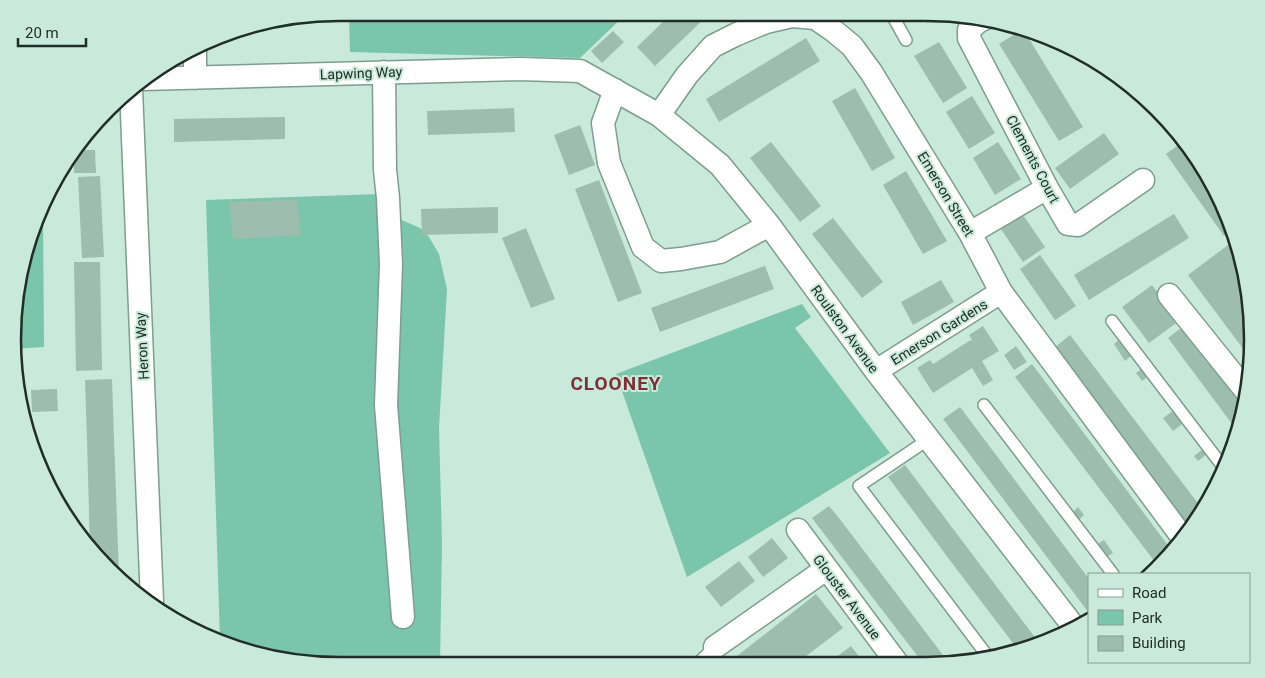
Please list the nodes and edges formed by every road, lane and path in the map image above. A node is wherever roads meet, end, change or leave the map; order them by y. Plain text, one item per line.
1 (770, 21) edge
2 (819, 21) edge
3 (895, 21) edge
4 (974, 25) edge
5 (906, 40) dead end
6 (195, 56) edge
7 (580, 71) joint
8 (384, 72) junction
9 (195, 78) junction
10 (157, 79) edge
11 (615, 90) junction
12 (131, 98) edge
13 (659, 115) junction
14 (1143, 180) dead end
15 (1047, 188) junction
16 (769, 225) junction
17 (970, 234) junction
18 (1001, 292) junction
19 (1169, 295) dead end
20 (1112, 321) dead end
21 (876, 371) junction
22 (1240, 384) edge
23 (984, 405) dead end
24 (929, 439) junction
25 (1219, 462) edge
26 (798, 530) dead end
27 (1178, 532) edge
28 (826, 569) junction
29 (1112, 573) edge
30 (152, 595) edge
31 (403, 617) dead end
32 (1070, 622) edge
33 (715, 646) joint
34 (984, 652) edge
35 (704, 657) edge
36 (892, 657) edge

1 - 13 street, Emerson Street
2 - 17 street, Emerson Street
3 - 5 lane
4 - 15 street, Clements Court
6 - 9 street
7 - 8 street, Lapwing Way
7 - 11 street, Roulston Avenue
8 - 9 street, Lapwing Way
8 - 31 street
9 - 10 street, Lapwing Way
11 - 13 street, Roulston Avenue
11 - 16 street
12 - 30 street, Heron Way
13 - 16 street, Roulston Avenue
14 - 15 street, Clements Court
15 - 17 street
16 - 21 street, Roulston Avenue
17 - 18 street, Emerson Street
18 - 21 street, Emerson Gardens
18 - 27 street, Emerson Street
19 - 22 street
20 - 25 lane
21 - 24 street, Roulston Avenue
23 - 29 lane
24 - 32 street, Roulston Avenue
24 - 34 lane
26 - 28 street, Glouster Avenue
28 - 33 street
28 - 36 street, Glouster Avenue
33 - 35 lane

